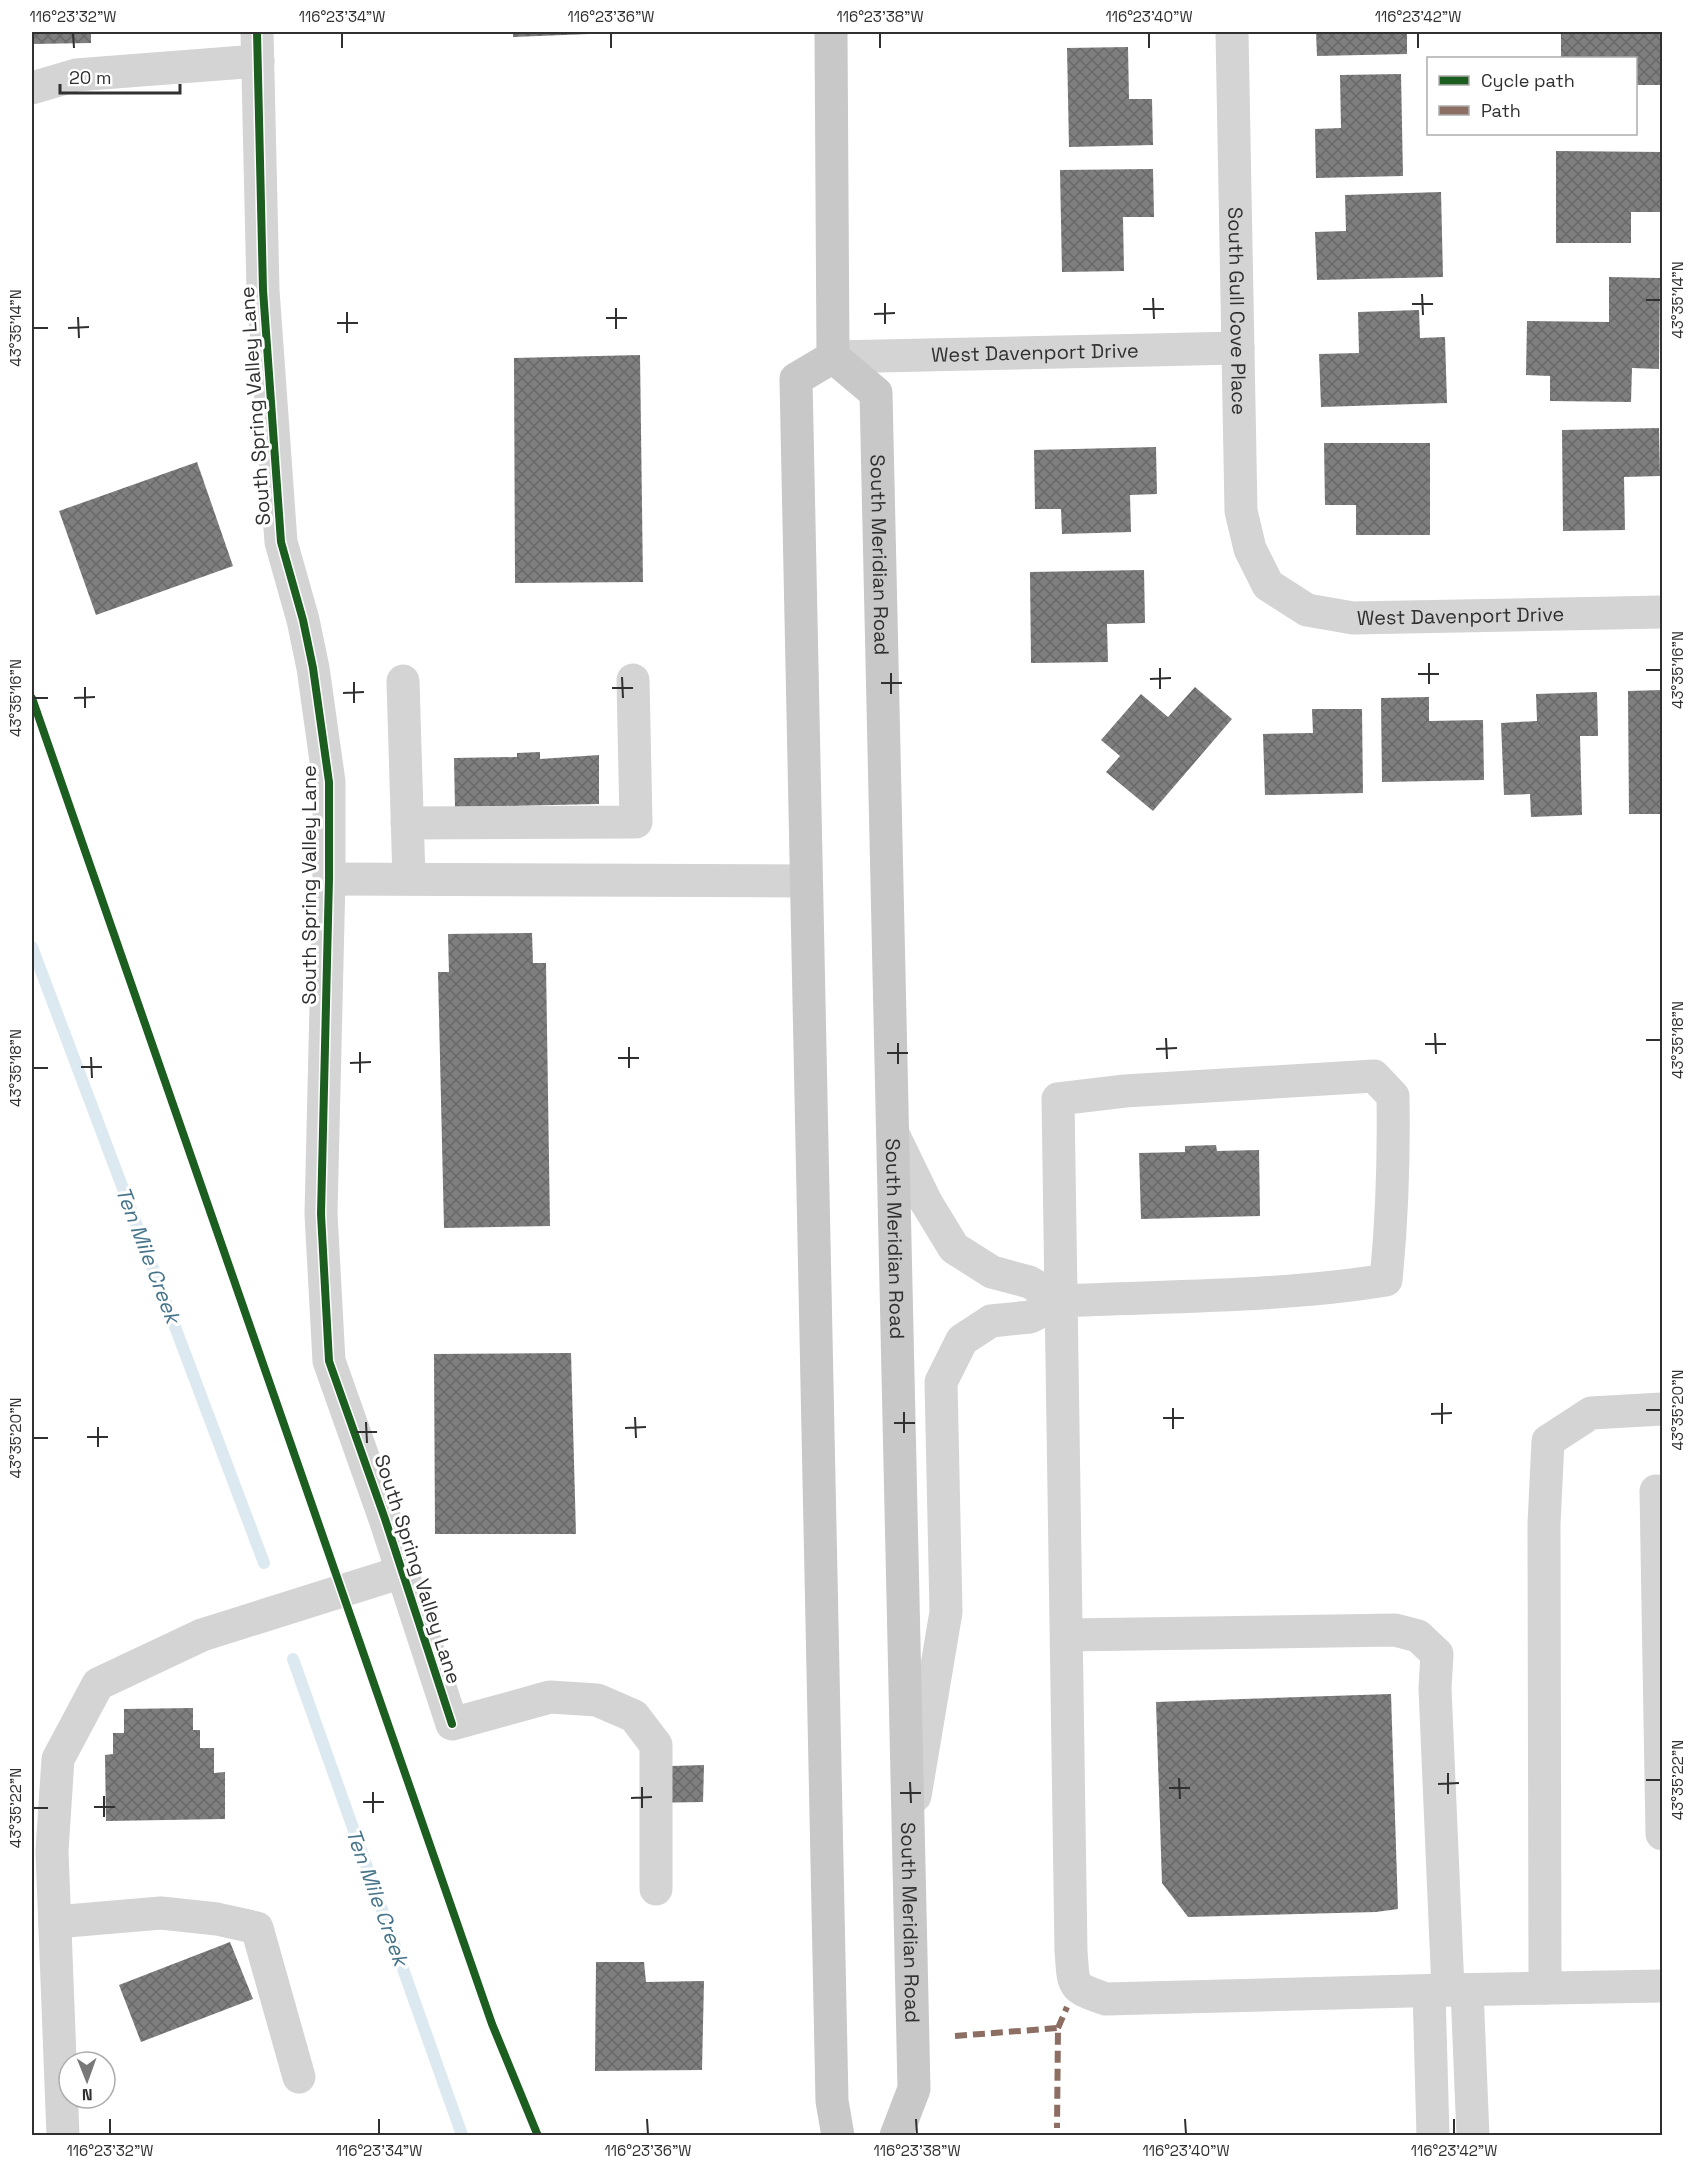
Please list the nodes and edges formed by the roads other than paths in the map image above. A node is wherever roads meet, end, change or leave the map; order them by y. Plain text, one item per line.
1 (831, 32) edge
2 (1232, 32) edge
3 (258, 46) edge
4 (32, 88) edge
5 (1238, 348) junction
6 (833, 357) junction
7 (1268, 585) joint
8 (1662, 612) edge
9 (633, 680) dead end
10 (403, 681) dead end
11 (407, 823) junction
12 (329, 879) junction
13 (409, 879) junction
14 (806, 881) junction
15 (893, 1134) junction
16 (1062, 1301) junction
17 (1662, 1409) edge
18 (1656, 1491) dead end
19 (402, 1572) junction
20 (1068, 1635) junction
21 (1662, 1834) edge
22 (909, 1836) junction
23 (656, 1889) dead end
24 (55, 1922) junction
25 (1662, 1986) edge
26 (1545, 1989) junction
27 (1448, 1990) junction
28 (299, 2078) dead end
29 (63, 2136) edge
30 (838, 2136) edge
31 (896, 2136) edge
32 (1433, 2136) edge
33 (1473, 2136) edge

1 - 6 main road
2 - 5 street, South Gull Cove Place
3 - 4 street
3 - 12 street, South Spring Valley Lane
5 - 6 street, West Davenport Drive
5 - 7 street, South Gull Cove Place
6 - 14 main road
6 - 15 main road, South Meridian Road
7 - 8 street, West Davenport Drive
9 - 11 street
10 - 11 street
11 - 13 street
12 - 13 street
12 - 19 street, South Spring Valley Lane
13 - 14 street
14 - 30 main road
15 - 16 street
15 - 22 main road, South Meridian Road
16 - 16 street
16 - 20 street
16 - 22 street
17 - 26 street
18 - 21 street
19 - 23 street, South Spring Valley Lane
19 - 24 street, South Spring Valley Lane
20 - 27 street
20 - 27 street
22 - 31 main road, South Meridian Road
24 - 28 street
24 - 29 street, South Spring Valley Lane
25 - 26 street
26 - 27 street
27 - 32 street
27 - 33 street

